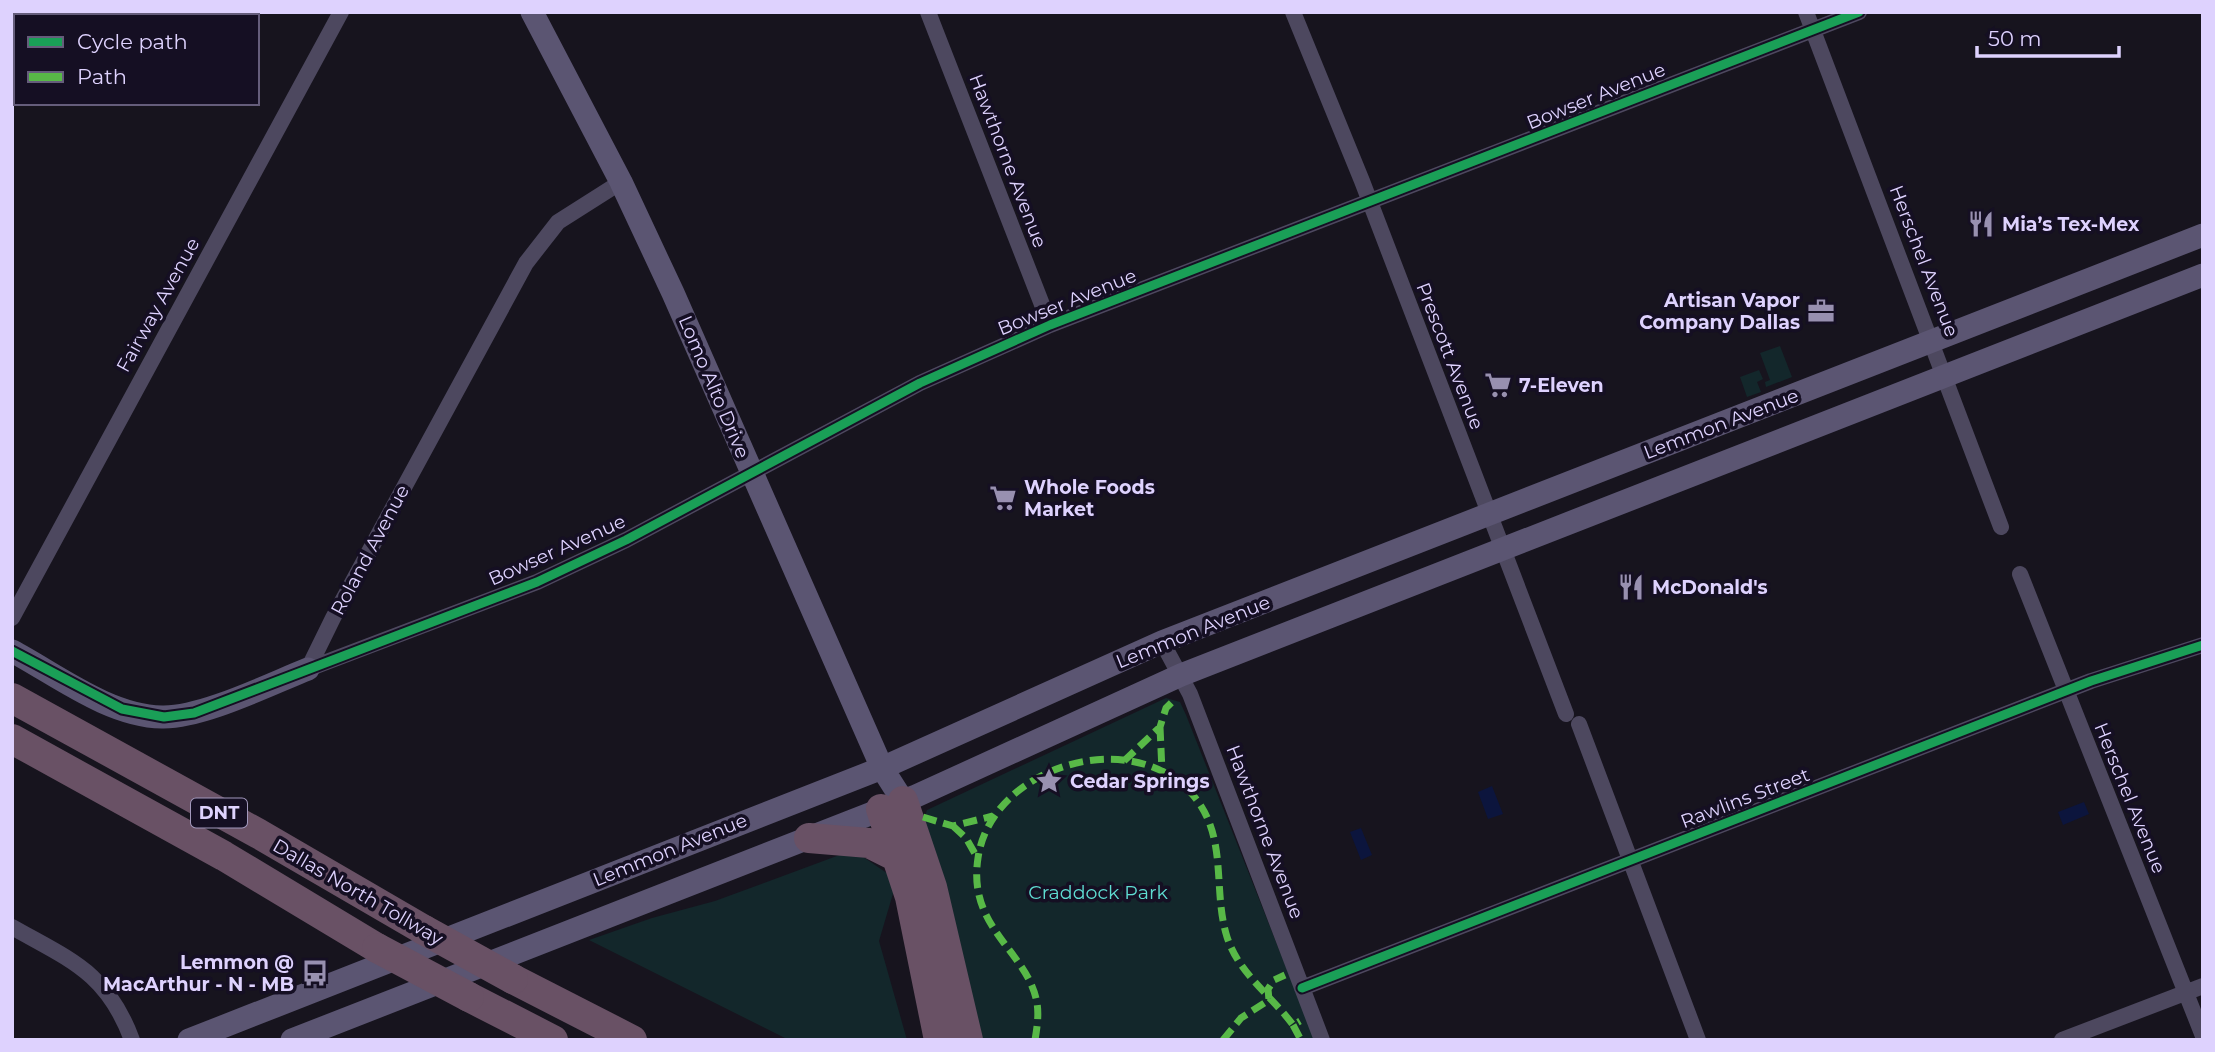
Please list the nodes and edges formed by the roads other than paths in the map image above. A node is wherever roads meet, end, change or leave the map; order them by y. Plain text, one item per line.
1 (341, 12) edge
2 (532, 12) edge
3 (928, 12) edge
4 (1293, 12) edge
5 (1806, 12) edge
6 (1859, 12) edge
7 (1812, 30) junction
8 (621, 182) junction
9 (1370, 204) junction
10 (2203, 235) edge
11 (2203, 275) edge
12 (1050, 325) junction
13 (1933, 341) junction
14 (1946, 374) junction
15 (750, 472) junction
16 (1489, 514) junction
17 (2001, 527) dead end
18 (1502, 549) junction
19 (2020, 574) dead end
20 (12, 618) edge
21 (1162, 642) junction
22 (2203, 645) edge
23 (12, 650) edge
24 (309, 669) junction
25 (1181, 675) junction
26 (2066, 691) junction
27 (12, 698) edge
28 (12, 739) edge
29 (882, 768) junction
30 (892, 805) junction
31 (809, 838) junction
32 (899, 858) junction
33 (1630, 861) junction
34 (12, 927) edge
35 (334, 983) junction
36 (2203, 986) edge
37 (1302, 988) junction
38 (2185, 993) junction
39 (342, 1020) junction
40 (2203, 1036) edge
41 (132, 1040) edge
42 (189, 1040) edge
43 (292, 1040) edge
44 (553, 1040) edge
45 (632, 1040) edge
46 (939, 1040) edge
47 (968, 1040) edge
48 (1322, 1040) edge
49 (1698, 1040) edge
50 (2062, 1040) edge

1 - 20 street, Fairway Avenue
2 - 8 main road, Lomo Alto Drive
3 - 12 street, Hawthorne Avenue
4 - 9 street, Prescott Avenue
5 - 7 street, Herschel Avenue
6 - 7 street, Bowser Avenue
7 - 9 street, Bowser Avenue
7 - 13 street, Herschel Avenue
8 - 15 main road, Lomo Alto Drive
8 - 24 street, Roland Avenue
9 - 12 street, Bowser Avenue
9 - 16 street, Prescott Avenue
10 - 13 main road, Lemmon Avenue
11 - 14 main road, Lemmon Avenue
12 - 15 street, Bowser Avenue
13 - 14 street, Herschel Avenue
13 - 16 main road, Lemmon Avenue
14 - 17 street, Herschel Avenue
14 - 18 main road, Lemmon Avenue
15 - 24 street, Bowser Avenue
15 - 29 main road, Lomo Alto Drive
16 - 18 street, Prescott Avenue
16 - 21 main road, Lemmon Avenue
18 - 25 main road, Lemmon Avenue
18 - 33 street, Prescott Avenue
19 - 26 street, Herschel Avenue
21 - 25 street, Hawthorne Avenue
21 - 29 main road, Lemmon Avenue
22 - 26 street, Rawlins Street
23 - 24 main road
25 - 30 main road, Lemmon Avenue
25 - 37 street, Hawthorne Avenue
26 - 33 street, Rawlins Street
26 - 38 street, Herschel Avenue
27 - 45 highway, Dallas North Tollway / DNT, bridge
28 - 44 highway, Dallas North Tollway / DNT, bridge
29 - 30 main road, Lomo Alto Drive
29 - 35 main road, Lemmon Avenue
30 - 31 main road, Lemmon Avenue
30 - 32 highway
30 - 47 highway
31 - 32 highway
31 - 39 main road, Lemmon Avenue
32 - 46 highway
33 - 37 street, Rawlins Street
33 - 49 street, Prescott Avenue
34 - 41 street
35 - 39 main road
35 - 42 main road, Lemmon Avenue
36 - 38 street
37 - 48 street, Hawthorne Avenue
38 - 40 street, Herschel Avenue
38 - 50 street
39 - 43 main road, Lemmon Avenue

